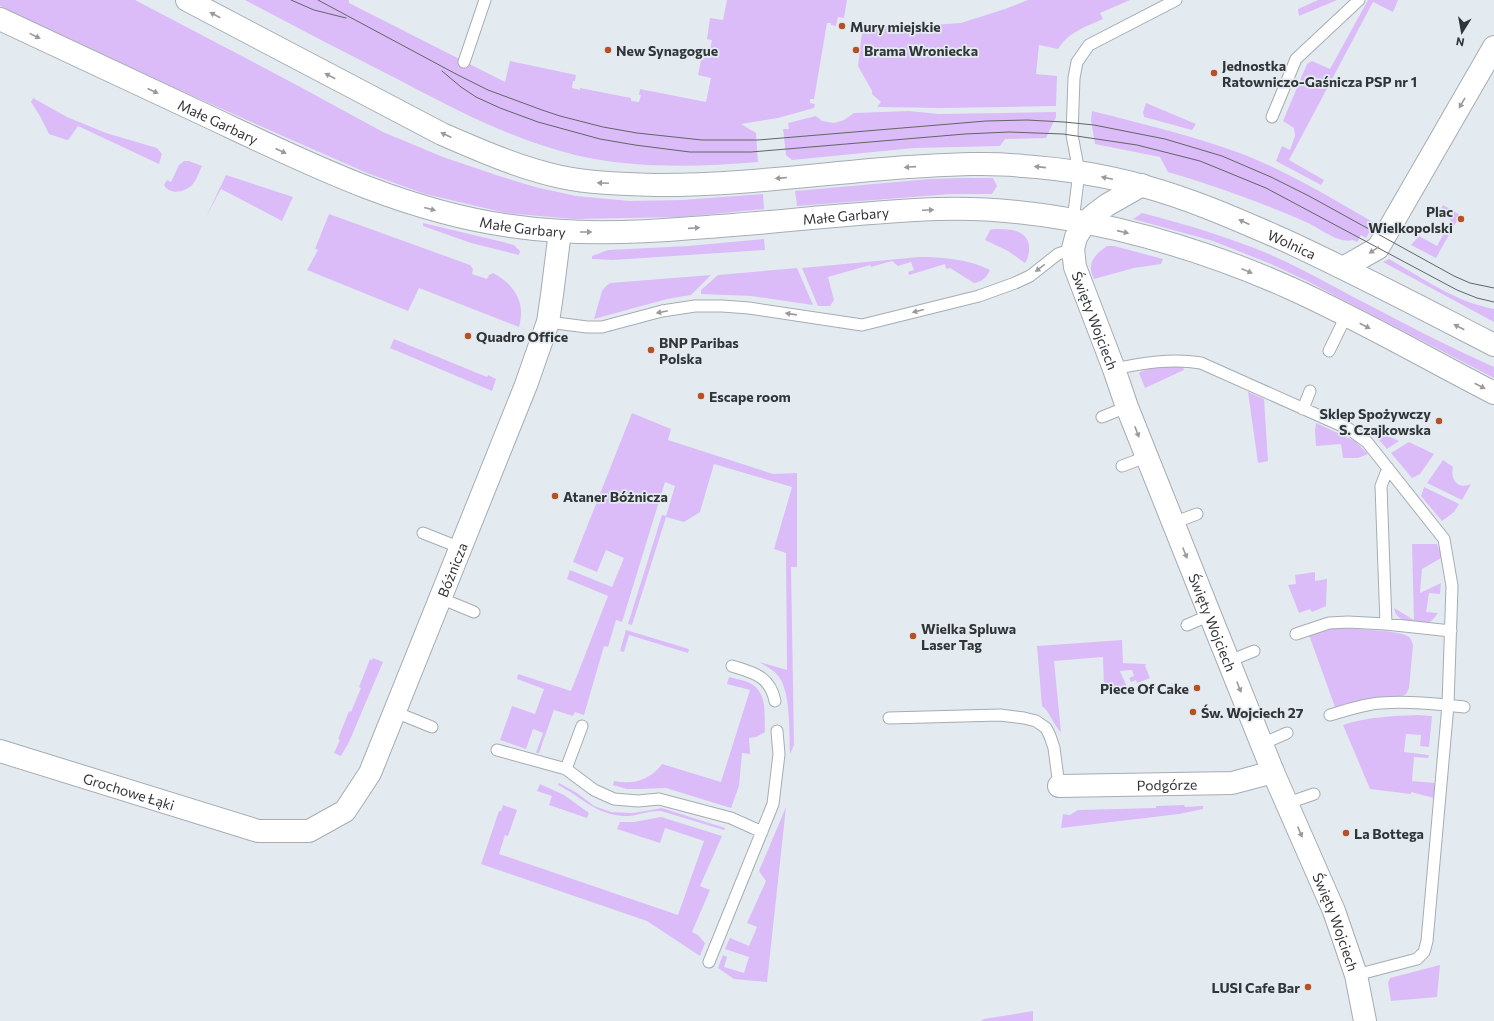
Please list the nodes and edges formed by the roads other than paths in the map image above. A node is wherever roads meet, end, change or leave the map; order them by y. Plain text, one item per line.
1 (187, 0) edge
2 (485, 0) edge
3 (1176, 0) edge
4 (1359, 0) edge
5 (0, 19) edge
6 (1494, 47) edge
7 (464, 62) dead end
8 (1272, 117) dead end
9 (1079, 172) junction
10 (1142, 185) junction
11 (1079, 222) junction
12 (560, 231) junction
13 (1073, 248) junction
14 (1343, 268) junction
15 (1346, 316) junction
16 (548, 322) junction
17 (1494, 345) edge
18 (1329, 351) dead end
19 (1114, 369) junction
20 (1310, 391) dead end
21 (1494, 393) edge
22 (1127, 407) junction
23 (1303, 409) junction
24 (1102, 417) dead end
25 (1146, 457) junction
26 (1122, 466) dead end
27 (1388, 468) junction
28 (1197, 514) dead end
29 (1173, 523) junction
30 (423, 533) dead end
31 (460, 548) junction
32 (440, 598) junction
33 (474, 612) dead end
34 (1210, 615) junction
35 (1386, 624) junction
36 (1187, 625) dead end
37 (1451, 631) junction
38 (1296, 634) dead end
39 (1254, 651) dead end
40 (1229, 661) junction
41 (732, 666) dead end
42 (775, 701) dead end
43 (1448, 706) junction
44 (1464, 707) dead end
45 (395, 712) junction
46 (1330, 715) dead end
47 (889, 718) dead end
48 (582, 726) dead end
49 (432, 727) dead end
50 (777, 731) dead end
51 (1287, 733) dead end
52 (1262, 744) junction
53 (497, 750) dead end
54 (0, 751) edge
55 (566, 769) junction
56 (1273, 772) junction
57 (1059, 786) joint
58 (1314, 794) dead end
59 (1288, 803) junction
60 (258, 831) joint
61 (762, 832) junction
62 (709, 962) dead end
63 (1356, 975) junction
64 (1365, 1021) edge

9 -> 1 street
2 - 7 lane
3 - 9 lane
4 - 8 lane
5 -> 12 street, Małe Garbary
6 -> 14 street
10 -> 9 street, Wolnica
9 - 11 lane
10 - 11 street, Święty Wojciech
14 -> 10 street, Wolnica
12 -> 11 street, Małe Garbary
11 - 13 street, Święty Wojciech
11 -> 15 street
12 - 16 street, Bóżnicza
13 -> 16 lane
13 - 19 street, Święty Wojciech
17 -> 14 street, Wolnica
15 - 18 lane
15 -> 21 street
16 - 31 street, Bóżnicza
19 - 22 street, Święty Wojciech
19 - 23 lane
20 - 23 lane
22 - 24 lane
22 -> 25 street, Święty Wojciech
23 - 27 lane
25 - 26 lane
25 - 29 street, Święty Wojciech
27 - 35 lane
27 - 37 lane
28 - 29 lane
29 -> 34 street, Święty Wojciech
30 - 31 lane
31 - 32 street, Bóżnicza
32 - 33 lane
32 - 45 street, Bóżnicza
34 - 36 lane
34 - 40 street, Święty Wojciech
35 - 37 lane
35 - 38 lane
37 - 43 lane
39 - 40 lane
40 -> 52 street, Święty Wojciech
41 - 42 lane
43 - 44 lane
43 - 46 lane
43 - 63 lane
45 - 49 lane
45 - 60 street, Bóżnicza
47 - 57 lane
48 - 55 lane
50 - 61 lane
51 - 52 lane
52 - 56 street, Święty Wojciech
53 - 55 lane
54 - 60 street, Grochowe Łąki
55 - 61 lane
56 - 57 street, Podgórze
56 - 59 street, Święty Wojciech
58 - 59 lane
59 -> 63 street, Święty Wojciech
61 - 62 lane
63 - 64 street, Święty Wojciech

